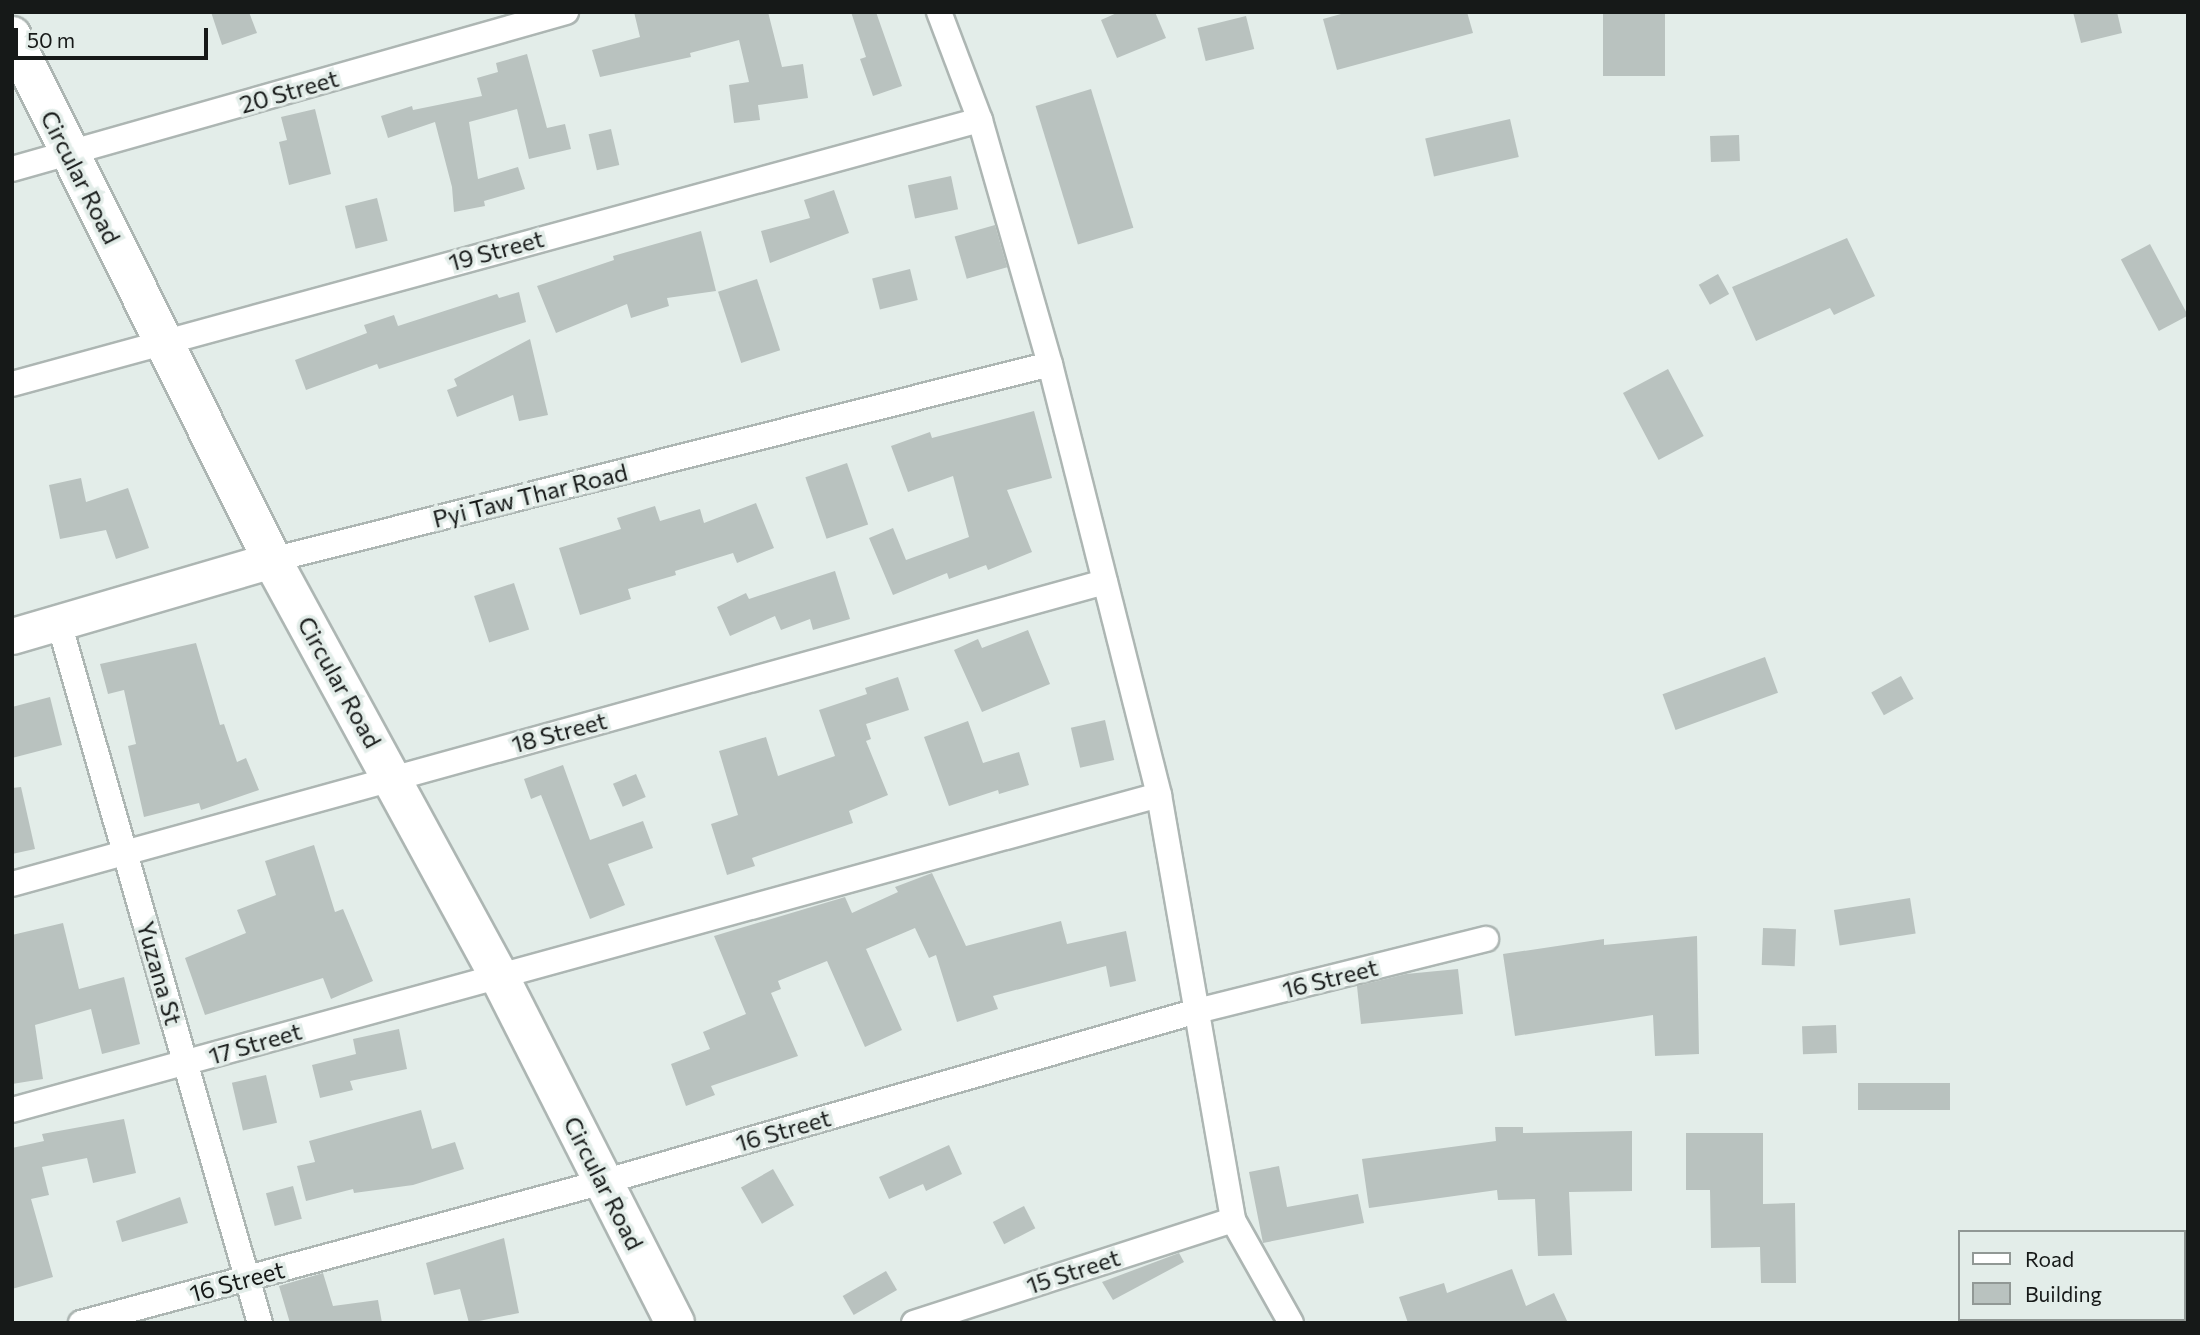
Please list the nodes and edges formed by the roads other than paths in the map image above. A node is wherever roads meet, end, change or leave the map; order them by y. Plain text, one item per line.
1 (566, 12) edge
2 (939, 12) edge
3 (12, 36) edge
4 (980, 120) junction
5 (67, 154) junction
6 (12, 169) edge
7 (165, 340) junction
8 (1050, 364) junction
9 (12, 384) edge
10 (272, 560) junction
11 (1105, 582) junction
12 (59, 623) junction
13 (12, 636) edge
14 (394, 778) junction
15 (1159, 795) junction
16 (126, 853) junction
17 (12, 884) edge
18 (1486, 939) dead end
19 (498, 974) junction
20 (1196, 1011) junction
21 (186, 1062) junction
22 (12, 1110) edge
23 (603, 1181) junction
24 (1233, 1220) junction
25 (247, 1278) junction
26 (81, 1323) edge
27 (260, 1323) edge
28 (675, 1323) edge
29 (914, 1323) edge
30 (1291, 1323) edge

1 - 5 street, 20 Street
2 - 4 street
3 - 5 main road, Circular Road
4 - 7 street, 19 Street
4 - 8 street
5 - 6 street, 20 Street
5 - 7 main road, Circular Road
7 - 9 street, 19 Street
7 - 10 main road, Circular Road
8 - 10 street, Pyi Taw Thar Road
8 - 11 street
10 - 12 street, Pyi Taw Thar Road
10 - 14 main road, Circular Road
11 - 14 street, 18 Street
11 - 15 street
12 - 13 street, Pyi Taw Thar Road
12 - 16 street, Yuzana St
14 - 16 street, 18 Street
14 - 19 main road, Circular Road
15 - 19 street, 17 Street
15 - 20 street
16 - 17 street, 18 Street
16 - 21 street, Yuzana St
18 - 20 street, 16 Street
19 - 21 street, 17 Street
19 - 23 main road, Circular Road
20 - 23 street, 16 Street
20 - 24 street
21 - 22 street, 17 Street
21 - 25 street, Yuzana St
23 - 25 street, 16 Street
23 - 28 main road, Circular Road
24 - 29 street, 15 Street
24 - 30 street
25 - 26 street, 16 Street
25 - 27 street, Yuzana St

